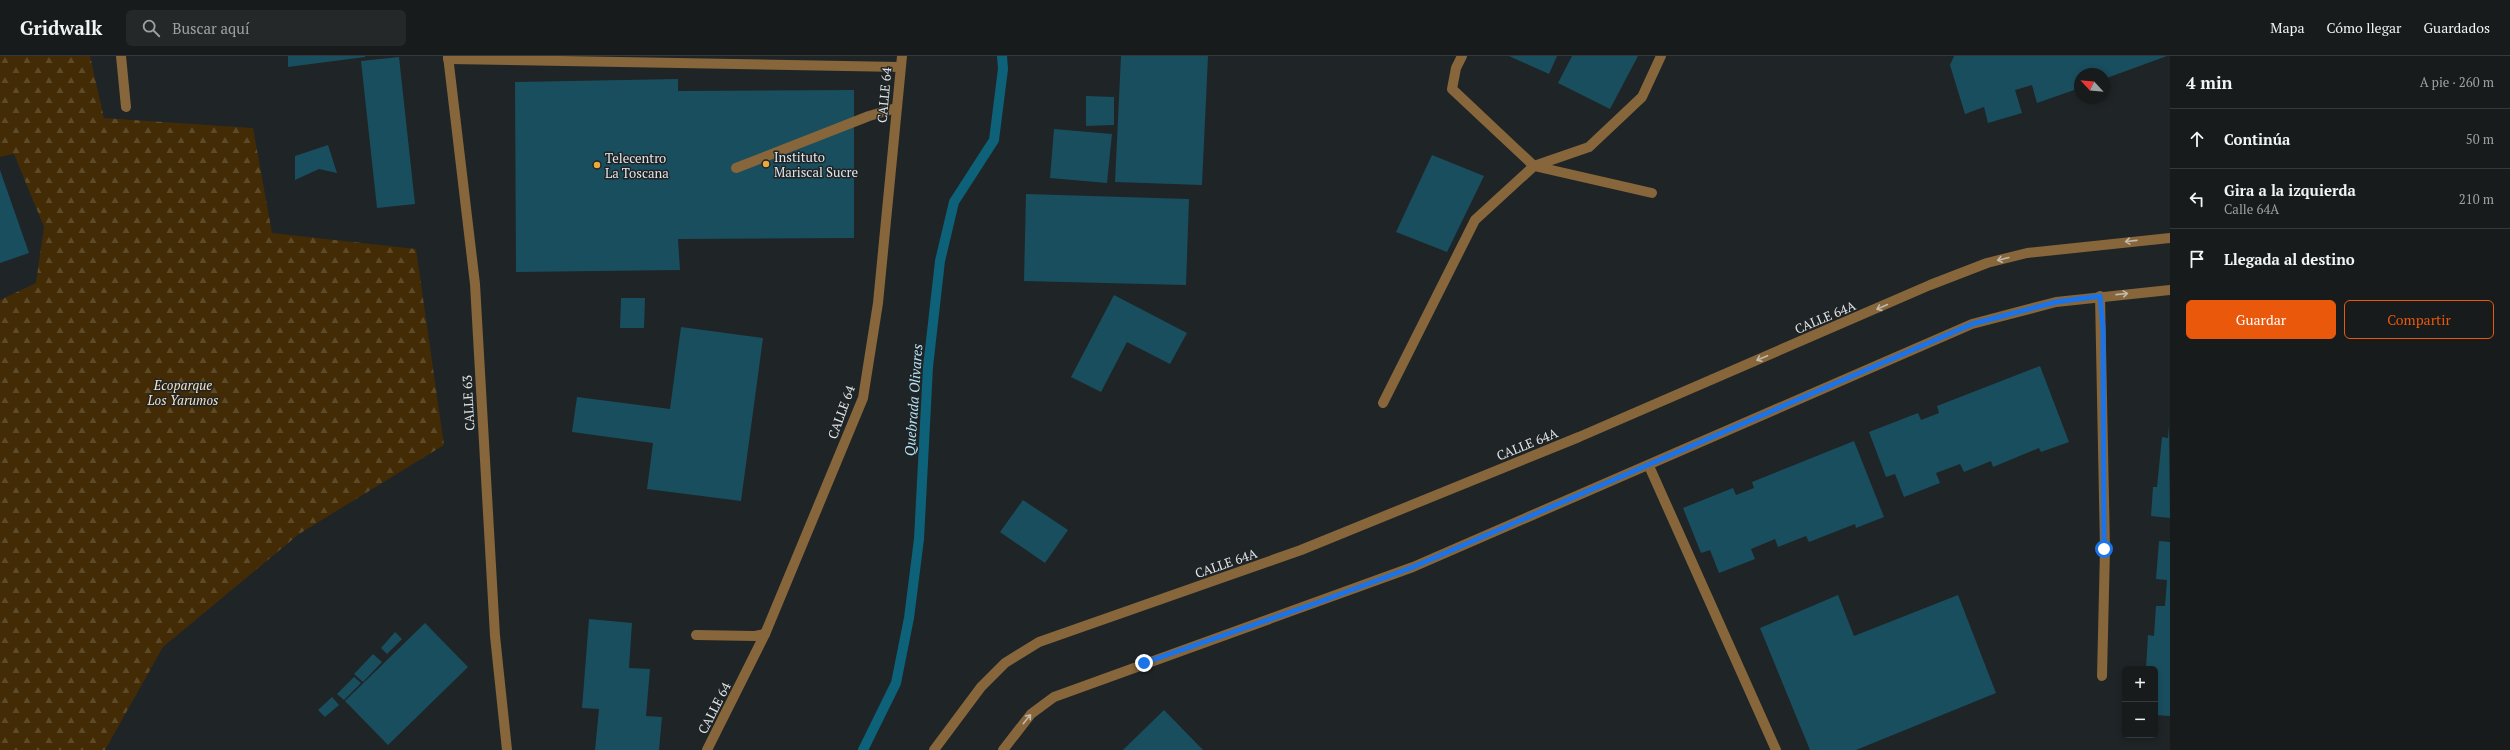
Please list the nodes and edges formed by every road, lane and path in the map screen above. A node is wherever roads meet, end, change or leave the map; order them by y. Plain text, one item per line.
1 (121, 56) edge
2 (902, 56) edge
3 (1462, 56) edge
4 (1660, 56) edge
5 (448, 58) edge
6 (900, 67) junction
7 (126, 107) dead end
8 (896, 108) junction
9 (1534, 166) junction
10 (736, 168) dead end
11 (1652, 194) dead end
12 (2170, 238) edge
13 (2170, 290) edge
14 (2100, 296) junction
15 (1383, 403) dead end
16 (1649, 466) junction
17 (765, 634) junction
18 (696, 635) dead end
19 (2102, 676) dead end
20 (507, 750) edge
21 (707, 750) edge
22 (934, 750) edge
23 (1003, 750) edge
24 (1776, 750) edge

1 - 7 street
2 - 6 street, CALLE 64
3 - 9 street
4 - 9 street
5 - 6 street
5 - 20 street, CALLE 63
6 - 8 street, CALLE 64
8 - 10 street
8 - 17 street, CALLE 64
9 - 11 street
9 - 15 street
12 -> 22 street, CALLE 64A
14 -> 13 street
14 - 16 street
14 - 19 street
23 -> 16 street
16 - 24 street
17 - 18 street
17 - 21 street, CALLE 64

